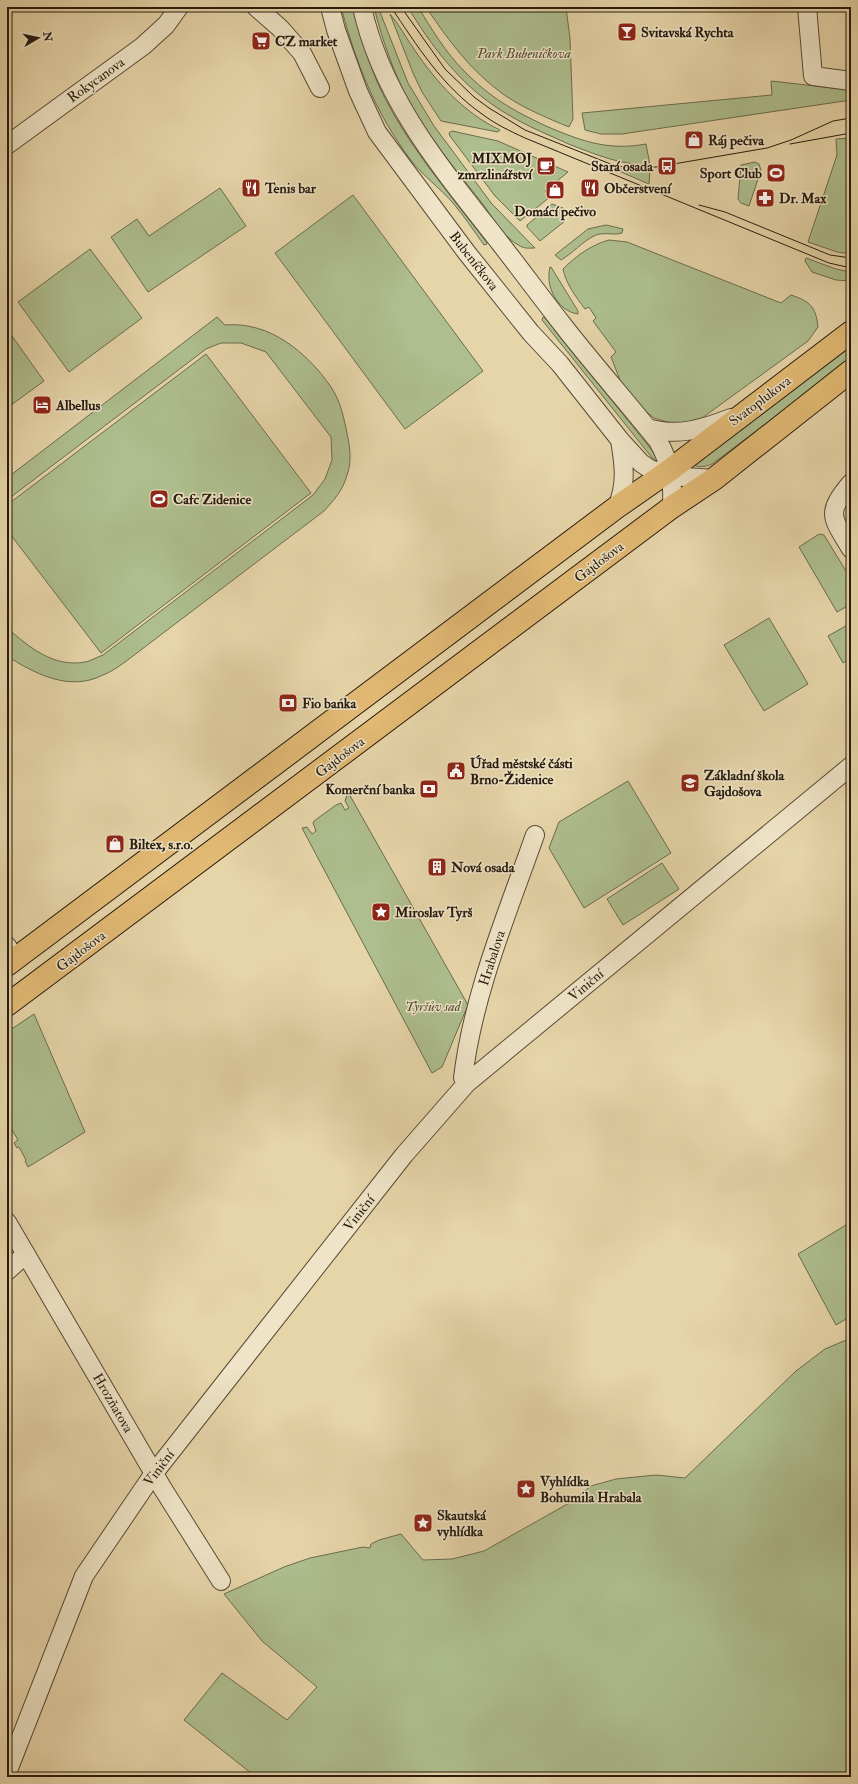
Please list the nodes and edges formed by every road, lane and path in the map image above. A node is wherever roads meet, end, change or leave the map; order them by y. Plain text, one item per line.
1 (179, 7) edge
2 (256, 7) edge
3 (330, 7) edge
4 (362, 7) edge
5 (807, 7) edge
6 (851, 81) edge
7 (320, 88) dead end
8 (7, 145) edge
9 (851, 332) edge
10 (851, 371) edge
11 (743, 413) junction
12 (648, 428) junction
13 (620, 440) junction
14 (668, 474) junction
15 (714, 479) junction
16 (851, 483) edge
17 (617, 507) junction
18 (672, 507) junction
19 (851, 549) edge
20 (851, 766) edge
21 (535, 834) dead end
22 (10, 957) edge
23 (7, 1005) edge
24 (467, 1084) junction
25 (7, 1222) edge
26 (26, 1254) junction
27 (7, 1270) edge
28 (154, 1473) junction
29 (221, 1581) dead end
30 (7, 1773) edge

1 - 8 street, Rokycanova
2 - 7 street
3 - 13 street, Bubeníčkova
4 - 12 street
5 - 6 street
9 - 11 main road, Svatoplukova
10 - 15 main road
11 - 12 street
11 - 14 main road, Svatoplukova
12 - 14 street
13 - 14 street, Bubeníčkova
13 - 17 street
14 - 15 street, Bubeníčkova
14 - 17 main road
14 - 18 street
15 - 18 main road
16 - 19 street
17 - 22 main road
18 - 23 main road, Gajdošova
20 - 24 street, Viniční
21 - 24 street, Hrabalova
24 - 28 street, Viniční
25 - 26 street, Hrozňatova
26 - 27 street
26 - 28 street, Hrozňatova
28 - 29 street, Hrozňatova
28 - 30 street, Viniční

